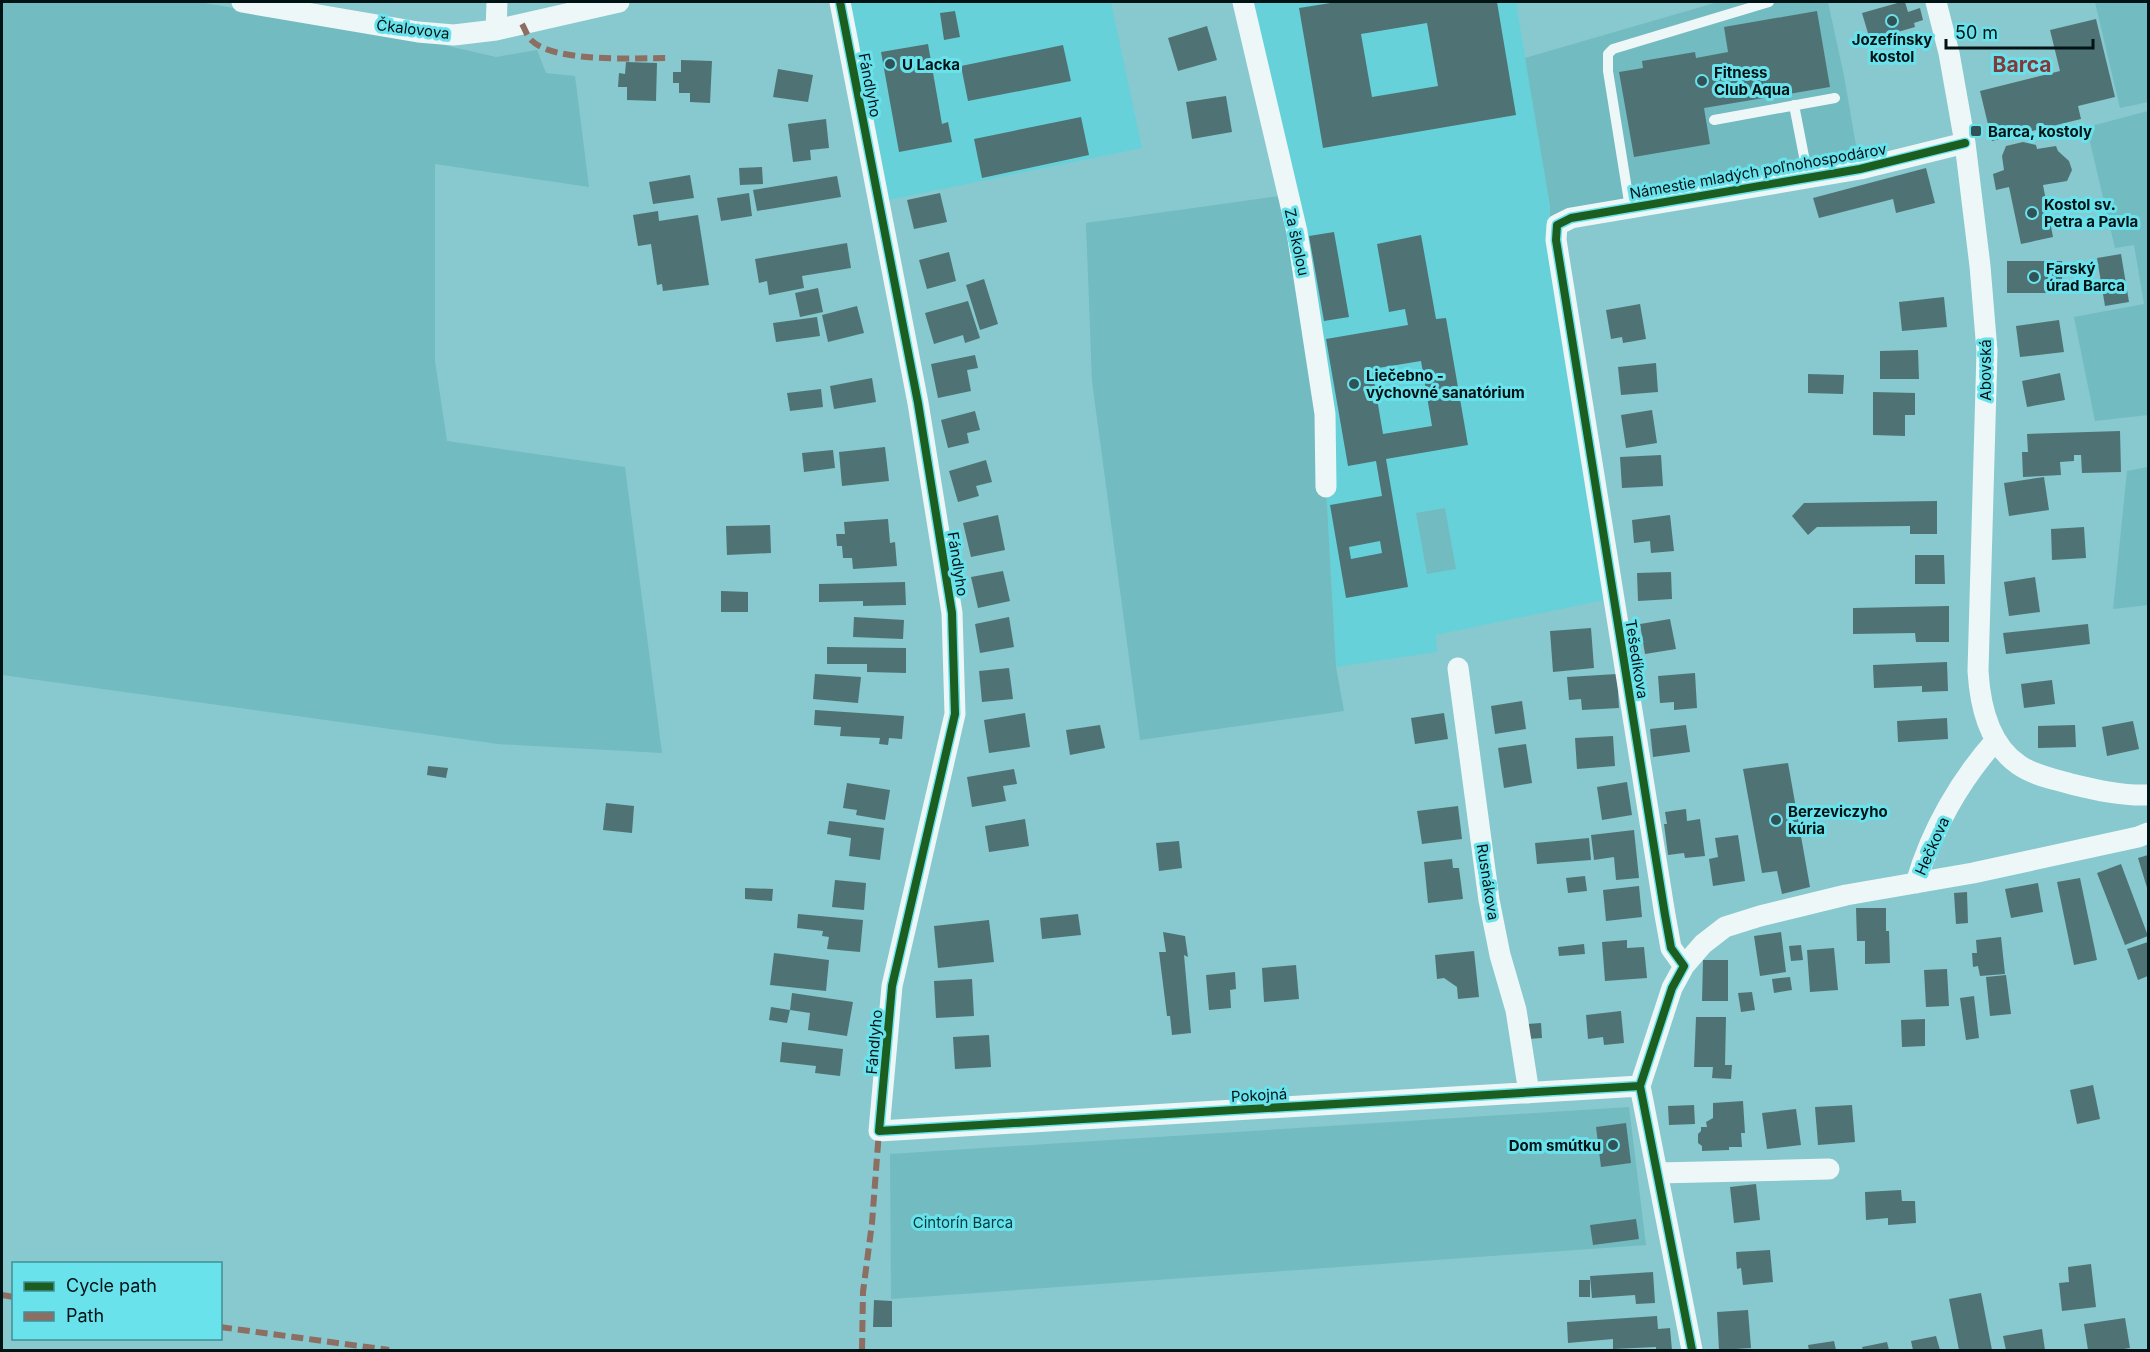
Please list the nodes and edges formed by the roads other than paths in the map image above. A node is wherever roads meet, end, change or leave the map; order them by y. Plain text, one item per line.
1 (242, 2) edge
2 (497, 2) edge
3 (619, 2) edge
4 (840, 2) edge
5 (1243, 2) edge
6 (1769, 2) edge
7 (1936, 2) edge
8 (496, 30) junction
9 (1835, 98) dead end
10 (1794, 105) junction
11 (1714, 120) dead end
12 (1965, 143) junction
13 (1808, 177) junction
14 (1630, 208) junction
15 (1557, 225) joint
16 (1326, 487) dead end
17 (1458, 668) dead end
18 (1996, 740) junction
19 (2148, 795) edge
20 (2148, 833) edge
21 (1916, 883) junction
22 (1684, 966) junction
23 (1640, 1086) junction
24 (1528, 1093) junction
25 (879, 1131) joint
26 (1829, 1169) dead end
27 (1657, 1173) junction
28 (1692, 1350) edge

1 - 8 street, Čkalovova
2 - 8 street
3 - 8 street, Čkalovova
4 - 25 street, Fándlyho
5 - 16 street, Za školou
6 - 14 lane
7 - 12 street, Abovská
9 - 10 lane
10 - 11 lane
10 - 13 lane
12 - 13 street, Námestie mladých poľnohospodárov
12 - 18 street, Abovská
13 - 14 street, Námestie mladých poľnohospodárov
14 - 15 street, Námestie mladých poľnohospodárov
15 - 22 street, Tešedíkova
17 - 24 street, Rusnákova
18 - 19 street
18 - 21 street, Hečkova
20 - 21 street
21 - 22 street, Hečkova
22 - 23 street
23 - 24 street, Pokojná
23 - 27 street
24 - 25 street, Pokojná
26 - 27 street
27 - 28 street

